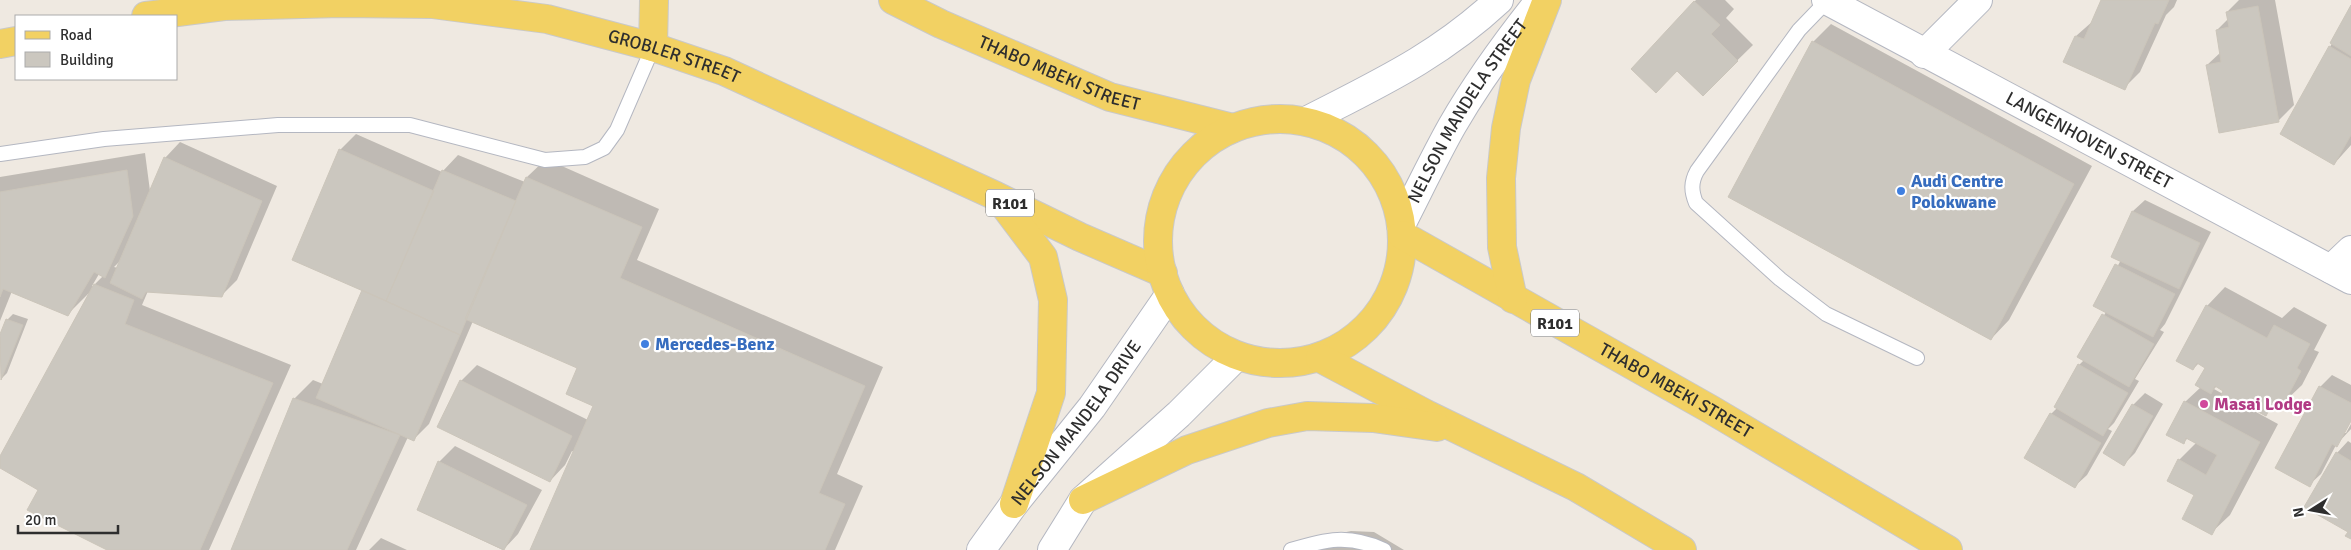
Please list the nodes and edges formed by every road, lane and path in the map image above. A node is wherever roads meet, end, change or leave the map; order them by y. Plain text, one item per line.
1 (654, 0) edge
2 (893, 0) edge
3 (1498, 0) edge
4 (1540, 0) edge
5 (1547, 0) edge
6 (1826, 0) edge
7 (1978, 0) edge
8 (154, 15) edge
9 (15, 41) edge
10 (0, 44) edge
11 (653, 47) junction
12 (1924, 54) junction
13 (1308, 120) junction
14 (1233, 128) junction
15 (0, 154) edge
16 (996, 196) junction
17 (1401, 230) junction
18 (2351, 250) edge
19 (2341, 275) edge
20 (1166, 284) junction
21 (1513, 299) junction
22 (1237, 356) junction
23 (1320, 358) junction
24 (1917, 358) dead end
25 (1460, 431) junction
26 (1083, 500) junction
27 (1014, 504) junction
28 (981, 550) edge
29 (1052, 550) edge
30 (1291, 550) edge
31 (1384, 550) edge
32 (1682, 550) edge
33 (1948, 550) edge

1 - 11 main road
2 - 14 main road, THABO MBEKI STREET
3 - 13 street, NELSON MANDELA STREET
4 - 17 street, NELSON MANDELA STREET
5 - 21 main road
6 - 12 street, LANGENHOVEN STREET
6 - 24 lane
7 - 12 street
8 - 11 main road, GROBLER STREET / R101
9 - 10 main road
11 - 15 lane
11 - 16 main road, GROBLER STREET / R101
12 - 19 street, LANGENHOVEN STREET
13 - 14 main road
13 - 17 main road
14 - 20 main road
16 - 20 main road, GROBLER STREET / R101
16 - 27 main road
17 - 21 main road, THABO MBEKI STREET / R101
17 - 23 main road
18 - 19 street
20 - 22 main road
20 - 27 street, NELSON MANDELA DRIVE
21 - 33 main road, THABO MBEKI STREET / R101
22 - 23 main road
22 - 26 street
23 - 25 main road
25 - 26 main road
25 - 32 main road
26 - 29 street
27 - 28 street, NELSON MANDELA DRIVE
30 - 31 lane

